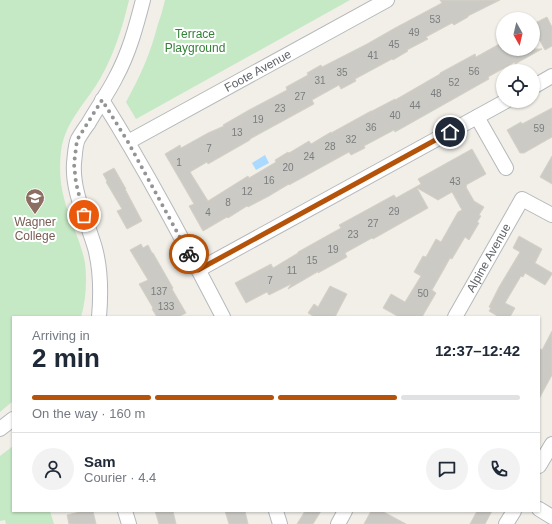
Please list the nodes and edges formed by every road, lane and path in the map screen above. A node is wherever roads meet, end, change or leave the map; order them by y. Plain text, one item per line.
1 (143, 0) edge
2 (388, 0) edge
3 (552, 76) edge
4 (540, 83) edge
5 (102, 100) junction
6 (496, 107) edge
7 (477, 117) junction
8 (128, 142) junction
9 (506, 168) dead end
10 (552, 215) edge
11 (198, 270) junction
12 (99, 316) edge
13 (222, 316) edge
14 (456, 316) edge
15 (12, 419) edge
16 (0, 429) edge
17 (552, 444) edge
18 (540, 464) edge
19 (540, 510) edge
20 (125, 512) edge
21 (276, 512) edge
22 (344, 512) edge
23 (513, 512) edge
24 (552, 517) edge
25 (129, 524) edge
26 (280, 524) edge
27 (338, 524) edge
28 (506, 524) edge

1 - 5 street
2 - 8 street, Foote Avenue
3 - 4 street
5 - 8 street
5 - 12 street
6 - 7 street
7 - 9 street
7 - 11 street
8 - 11 street
10 - 14 street, Alpine Avenue
11 - 13 street
15 - 16 street
17 - 18 street
19 - 24 street
20 - 25 street
21 - 26 street
22 - 27 street
23 - 28 street

